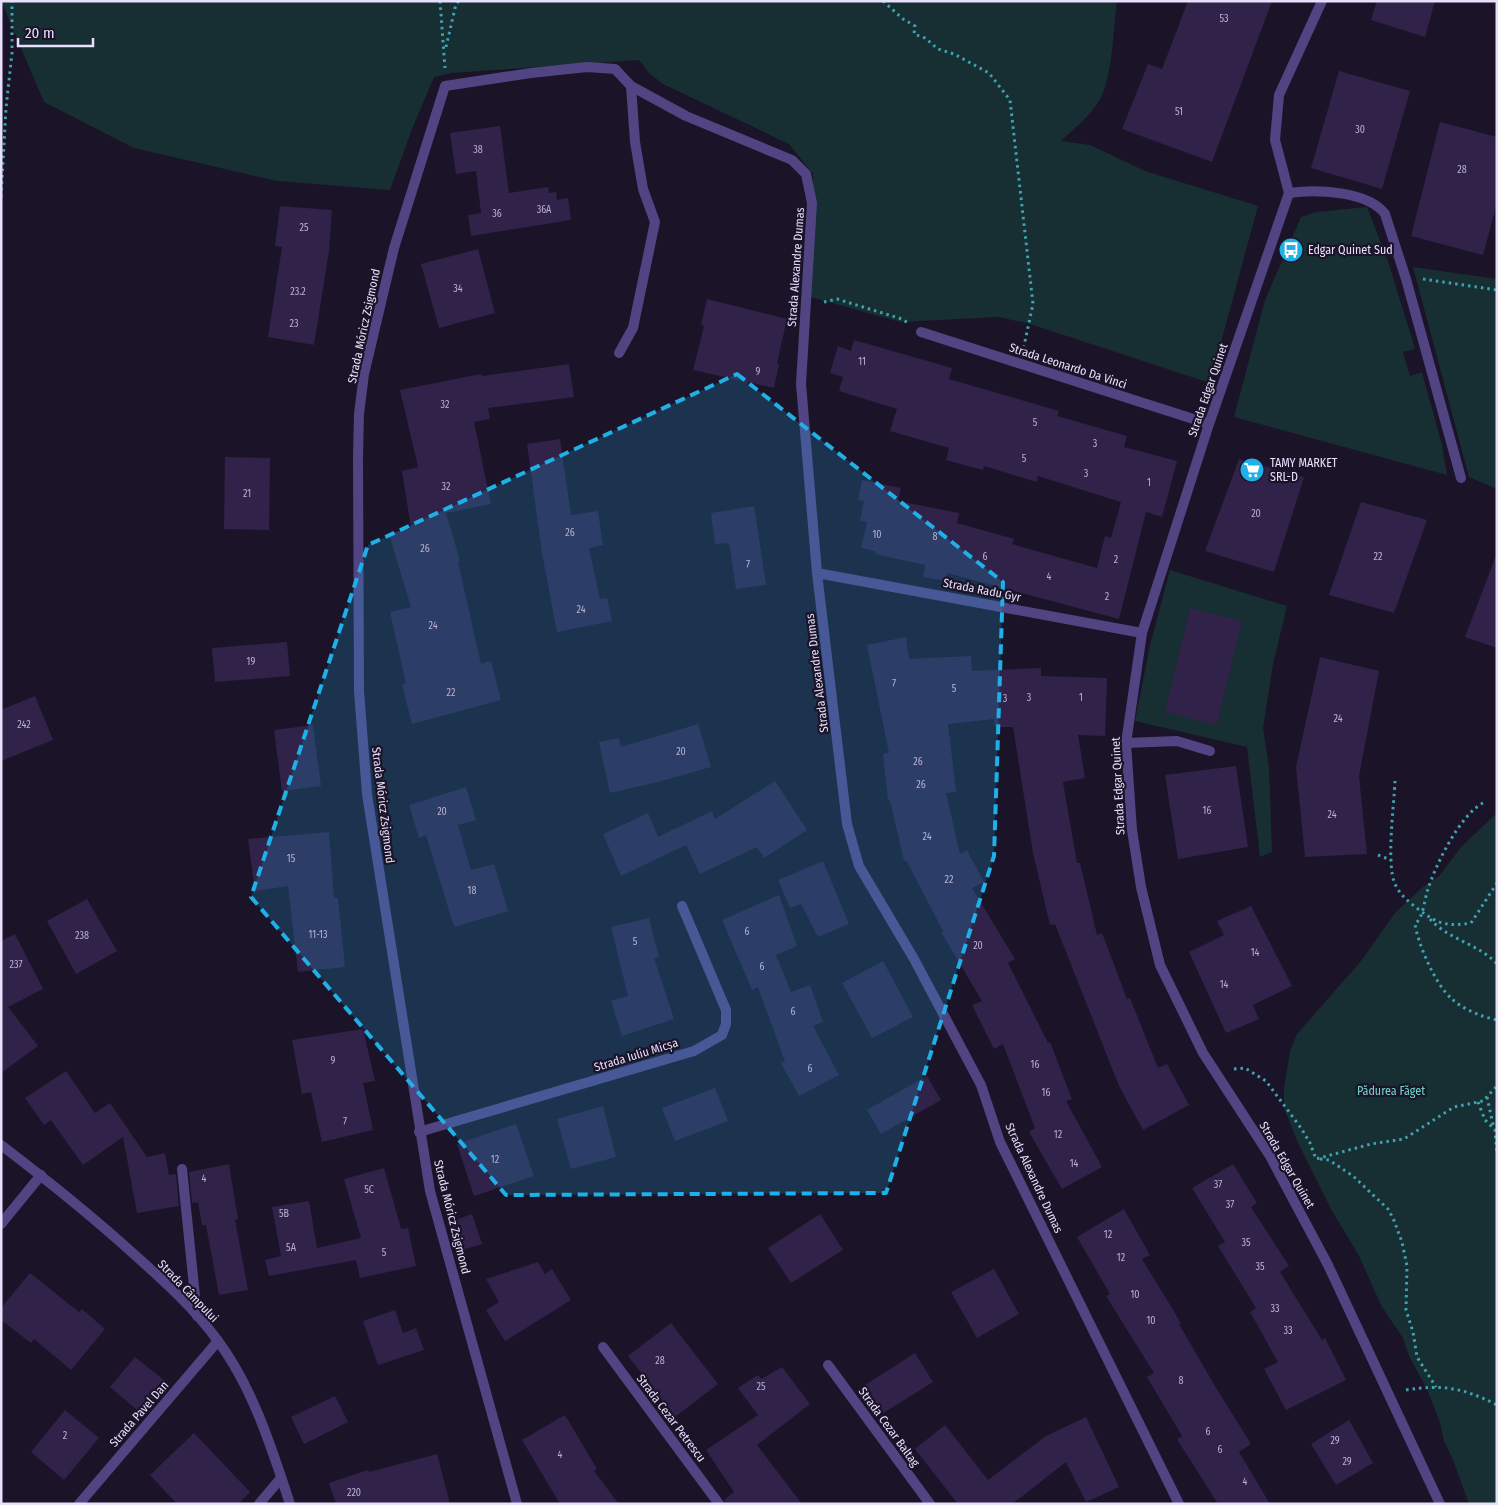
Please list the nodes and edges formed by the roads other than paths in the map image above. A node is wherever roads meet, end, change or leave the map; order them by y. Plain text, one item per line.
1 (1322, 1) edge
2 (631, 86) junction
3 (439, 104) joint
4 (1289, 193) junction
5 (921, 332) road end
6 (619, 353) dead end
7 (1208, 424) junction
8 (1461, 478) dead end
9 (817, 572) junction
10 (1142, 633) junction
11 (1126, 742) junction
12 (1210, 751) dead end
13 (682, 906) dead end
14 (420, 1132) junction
15 (1, 1145) edge
16 (182, 1169) dead end
17 (40, 1175) junction
18 (1, 1224) edge
19 (197, 1316) junction
20 (218, 1341) junction
21 (602, 1347) dead end
22 (828, 1365) dead end
23 (282, 1478) junction
24 (79, 1504) edge
25 (259, 1504) edge
26 (290, 1504) edge
27 (517, 1504) edge
28 (719, 1504) edge
29 (930, 1504) edge
30 (1179, 1504) edge
31 (1440, 1504) edge

1 - 4 street
2 - 3 street, Strada Alexandre Dumas
2 - 6 street
2 - 9 street, Strada Alexandre Dumas
3 - 14 street, Strada Móricz Zsigmond
4 - 7 street, Strada Edgar Quinet
4 - 8 street
5 - 7 street, Strada Leonardo Da Vinci
7 - 10 street, Strada Edgar Quinet
9 - 10 street, Strada Radu Gyr
9 - 30 street, Strada Alexandre Dumas
10 - 11 street, Strada Edgar Quinet
11 - 12 street
11 - 31 street, Strada Edgar Quinet
13 - 14 street, Strada Iuliu Micșa
14 - 27 street, Strada Móricz Zsigmond
15 - 17 street, Strada Câmpului
16 - 19 street
17 - 18 street
17 - 19 street, Strada Câmpului
19 - 20 street, Strada Câmpului
20 - 23 street, Strada Câmpului
20 - 24 street, Strada Pavel Dan
21 - 28 street, Strada Cezar Petrescu
22 - 29 street, Strada Cezar Baltag
23 - 25 street
23 - 26 street, Strada Câmpului

